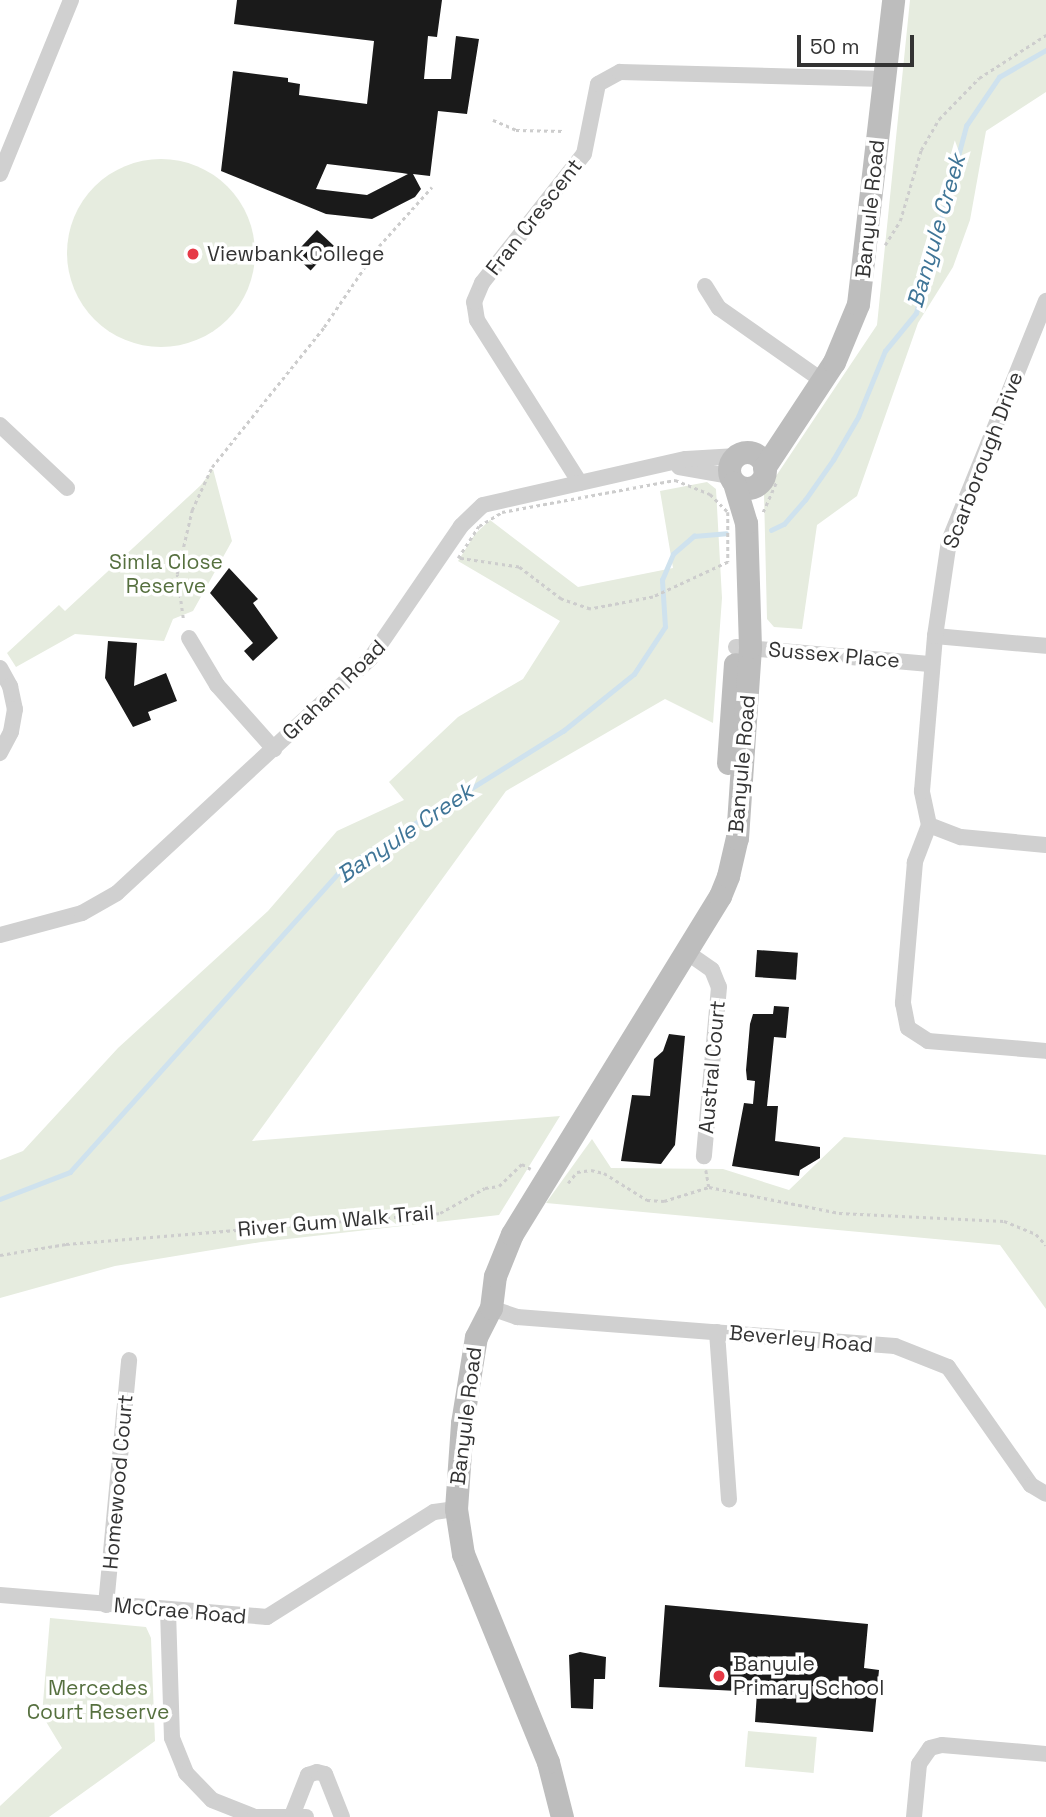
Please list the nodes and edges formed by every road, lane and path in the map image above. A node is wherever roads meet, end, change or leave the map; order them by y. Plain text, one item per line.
1 (71, 0) edge
2 (893, 0) edge
3 (884, 79) junction
4 (493, 120) dead end
5 (564, 131) dead end
6 (0, 174) edge
7 (432, 187) dead end
8 (705, 286) dead end
9 (1046, 301) edge
10 (823, 381) junction
11 (0, 425) edge
12 (746, 470) junction
13 (580, 482) junction
14 (67, 488) dead end
15 (680, 585) joint
16 (183, 618) dead end
17 (934, 636) junction
18 (189, 638) dead end
19 (1046, 646) edge
20 (743, 647) junction
21 (932, 664) junction
22 (0, 668) edge
23 (274, 748) junction
24 (0, 752) edge
25 (926, 831) junction
26 (1046, 845) edge
27 (698, 930) junction
28 (0, 935) edge
29 (685, 951) junction
30 (1046, 1051) edge
31 (704, 1156) dead end
32 (544, 1176) junction
33 (1046, 1245) edge
34 (0, 1255) edge
35 (491, 1308) junction
36 (717, 1332) junction
37 (130, 1360) dead end
38 (1046, 1494) edge
39 (729, 1500) dead end
40 (456, 1508) junction
41 (0, 1595) edge
42 (106, 1605) junction
43 (168, 1611) junction
44 (1046, 1754) edge
45 (299, 1815) edge
46 (342, 1817) edge
47 (562, 1817) edge
48 (914, 1817) edge

1 - 6 street
2 - 3 street, Banyule Road
3 - 10 street, Banyule Road
3 - 13 street, Fran Crescent
4 - 5 path
7 - 16 path
8 - 10 street
9 - 17 street, Scarborough Drive
10 - 12 street, Banyule Road
11 - 14 street
12 - 13 street, Graham Road
12 - 20 street, Banyule Road
13 - 23 street, Graham Road
15 - 15 path
17 - 19 street
17 - 21 street, Scarborough Drive
18 - 23 street
20 - 21 street, Sussex Place
20 - 27 street, Banyule Road
20 - 27 street, Banyule Road
21 - 25 street, Scarborough Drive
22 - 24 street
23 - 28 street, Graham Road
25 - 26 street
25 - 30 street
27 - 29 street, Banyule Road
29 - 31 street, Austral Court
29 - 32 street, Banyule Road
32 - 33 path, River Gum Walk Trail
32 - 34 path, River Gum Walk Trail
32 - 35 street, Banyule Road
35 - 36 street, Beverley Road
35 - 40 street, Banyule Road
36 - 38 street, Beverley Road
36 - 39 street
37 - 42 street, Homewood Court
40 - 43 street, McCrae Road
40 - 47 street, Banyule Road
41 - 42 street, McCrae Road
42 - 43 street, McCrae Road
43 - 45 street
44 - 48 street
45 - 46 street

